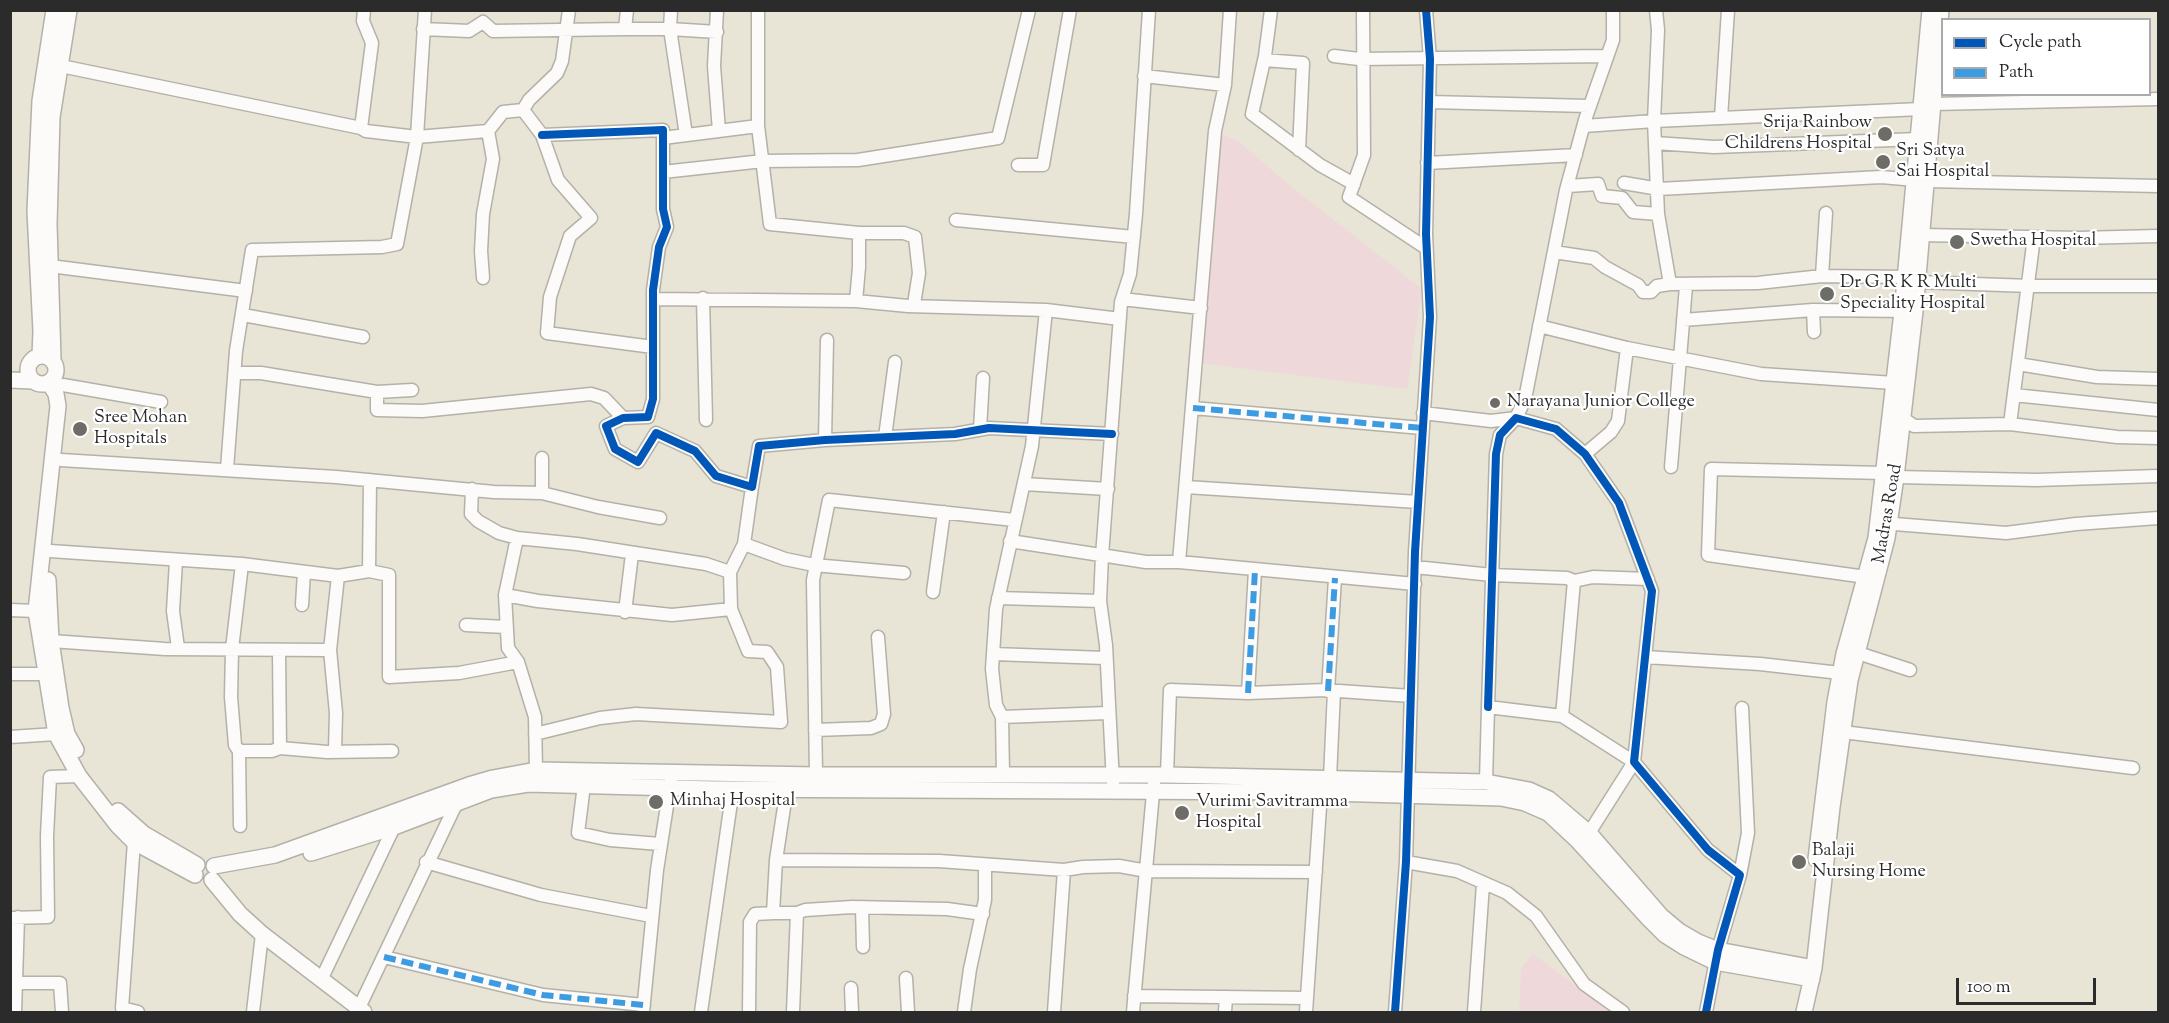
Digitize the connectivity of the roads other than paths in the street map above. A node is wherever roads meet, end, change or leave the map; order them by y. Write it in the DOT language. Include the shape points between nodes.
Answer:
graph roads {
  1 [pos="54,10"];
  2 [pos="69,10"];
  3 [pos="364,10"];
  4 [pos="424,10"];
  5 [pos="569,10"];
  6 [pos="627,10"];
  7 [pos="671,10"];
  8 [pos="717,10"];
  9 [pos="758,10"];
  10 [pos="1029,10"];
  11 [pos="1070,10"];
  12 [pos="1149,10"];
  13 [pos="1230,10"];
  14 [pos="1270,10"];
  15 [pos="1363,10"];
  16 [pos="1426,10"];
  17 [pos="1613,10"];
  18 [pos="1656,10"];
  19 [pos="1728,10"];
  20 [pos="1930,10"];
  21 [pos="1941,10"];
  22 [pos="483,16"];
  23 [pos="423,29"];
  24 [pos="625,29"];
  25 [pos="670,29"];
  26 [pos="566,31"];
  27 [pos="717,32"];
  28 [pos="1334,56"];
  29 [pos="1607,56"];
  30 [pos="1364,58"];
  31 [pos="1430,58"];
  32 [pos="1264,60"];
  33 [pos="61,66"];
  34 [pos="1144,76"];
  35 [pos="1225,85"];
  36 [pos="2158,99"];
  37 [pos="1430,102"];
  38 [pos="1589,106"];
  39 [pos="1927,107"];
  40 [pos="523,110"];
  41 [pos="1720,118"];
  42 [pos="1654,121"];
  43 [pos="758,126"];
  44 [pos="1584,126"];
  45 [pos="361,128"];
  46 [pos="488,131"];
  47 [pos="719,131"];
  48 [pos="542,135"];
  49 [pos="686,135"];
  50 [pos="417,137"];
  51 [pos="663,138"];
  52 [pos="1918,139"];
  53 [pos="1655,143"];
  54 [pos="1299,150"];
  55 [pos="1576,155"];
  56 [pos="763,161"];
  57 [pos="1427,163"];
  58 [pos="1018,165"];
  59 [pos="663,172"];
  60 [pos="1921,180"];
  61 [pos="1624,183"];
  62 [pos="1354,184"];
  63 [pos="1568,186"];
  64 [pos="2158,186"];
  65 [pos="1659,189"];
  66 [pos="1826,213"];
  67 [pos="1658,214"];
  68 [pos="956,220"];
  69 [pos="859,232"];
  70 [pos="1922,235"];
  71 [pos="2158,236"];
  72 [pos="1134,237"];
  73 [pos="2034,237"];
  74 [pos="1426,248"];
  75 [pos="1554,252"];
  76 [pos="50,266"];
  77 [pos="1822,276"];
  78 [pos="483,278"];
  79 [pos="1911,280"];
  80 [pos="1670,284"];
  81 [pos="1686,286"];
  82 [pos="2028,286"];
  83 [pos="2158,286"];
  84 [pos="246,291"];
  85 [pos="653,298"];
  86 [pos="703,298"];
  87 [pos="1122,299"];
  88 [pos="856,301"];
  89 [pos="914,304"];
  90 [pos="1201,308"];
  91 [pos="1046,310"];
  92 [pos="1813,310"];
  93 [pos="1908,312"];
  94 [pos="243,315"];
  95 [pos="1120,319"];
  96 [pos="1683,320"];
  97 [pos="1539,326"];
  98 [pos="1814,332"];
  99 [pos="363,337"];
  100 [pos="827,340"];
  101 [pos="652,347"];
  102 [pos="1627,348"];
  103 [pos="46,358"];
  104 [pos="1680,358"];
  105 [pos="895,362"];
  106 [pos="2018,364"];
  107 [pos="10,370"];
  108 [pos="235,373"];
  109 [pos="31,377"];
  110 [pos="983,378"];
  111 [pos="2158,379"];
  112 [pos="10,380"];
  113 [pos="56,382"];
  114 [pos="1894,382"];
  115 [pos="412,390"];
  116 [pos="377,392"];
  117 [pos="2014,395"];
  118 [pos="161,402"];
  119 [pos="1193,408"];
  120 [pos="2158,411"];
  121 [pos="1423,413"];
  122 [pos="624,418"];
  123 [pos="1516,418"];
  124 [pos="1904,418"];
  125 [pos="706,420"];
  126 [pos="2010,424"];
  127 [pos="1422,428"];
  128 [pos="980,429"];
  129 [pos="1034,429"];
  130 [pos="1112,434"];
  131 [pos="885,437"];
  132 [pos="2158,438"];
  133 [pos="825,440"];
  134 [pos="1585,454"];
  135 [pos="542,458"];
  136 [pos="61,460"];
  137 [pos="1671,467"];
  138 [pos="227,470"];
  139 [pos="1890,475"];
  140 [pos="2158,476"];
  141 [pos="370,480"];
  142 [pos="1024,484"];
  143 [pos="752,487"];
  144 [pos="1186,487"];
  145 [pos="472,489"];
  146 [pos="1108,489"];
  147 [pos="542,493"];
  148 [pos="1418,502"];
  149 [pos="944,512"];
  150 [pos="660,518"];
  151 [pos="2158,518"];
  152 [pos="1014,520"];
  153 [pos="1884,523"];
  154 [pos="517,538"];
  155 [pos="1010,541"];
  156 [pos="744,544"];
  157 [pos="50,551"];
  158 [pos="632,554"];
  159 [pos="1102,556"];
  160 [pos="176,561"];
  161 [pos="1179,562"];
  162 [pos="242,564"];
  163 [pos="814,565"];
  164 [pos="1415,567"];
  165 [pos="1255,570"];
  166 [pos="369,571"];
  167 [pos="304,572"];
  168 [pos="730,572"];
  169 [pos="904,573"];
  170 [pos="1492,575"];
  171 [pos="338,576"];
  172 [pos="1866,577"];
  173 [pos="1335,578"];
  174 [pos="1648,579"];
  175 [pos="1574,581"];
  176 [pos="1415,584"];
  177 [pos="933,592"];
  178 [pos="505,595"];
  179 [pos="998,598"];
  180 [pos="1100,601"];
  181 [pos="302,605"];
  182 [pos="731,609"];
  183 [pos="10,610"];
  184 [pos="36,612"];
  185 [pos="625,612"];
  186 [pos="466,625"];
  187 [pos="506,627"];
  188 [pos="878,637"];
  189 [pos="51,641"];
  190 [pos="178,648"];
  191 [pos="232,649"];
  192 [pos="330,650"];
  193 [pos="279,651"];
  194 [pos="1858,653"];
  195 [pos="993,654"];
  196 [pos="1645,657"];
  197 [pos="1106,658"];
  198 [pos="518,662"];
  199 [pos="1910,670"];
  200 [pos="1840,673"];
  201 [pos="10,674"];
  202 [pos="45,674"];
  203 [pos="1331,691"];
  204 [pos="1248,693"];
  205 [pos="1411,696"];
  206 [pos="1488,707"];
  207 [pos="1742,708"];
  208 [pos="1107,713"];
  209 [pos="1562,716"];
  210 [pos="1002,717"];
  211 [pos="815,730"];
  212 [pos="1843,732"];
  213 [pos="56,734"];
  214 [pos="535,734"];
  215 [pos="10,737"];
  216 [pos="280,748"];
  217 [pos="335,750"];
  218 [pos="239,751"];
  219 [pos="392,752"];
  220 [pos="1634,762"];
  221 [pos="2133,768"];
  222 [pos="536,770"];
  223 [pos="672,773"];
  224 [pos="1113,774"];
  225 [pos="816,775"];
  226 [pos="1003,775"];
  227 [pos="1161,775"];
  228 [pos="79,776"];
  229 [pos="1330,778"];
  230 [pos="514,780"];
  231 [pos="788,781"];
  232 [pos="1486,782"];
  233 [pos="584,785"];
  234 [pos="1410,787"];
  235 [pos="733,788"];
  236 [pos="670,789"];
  237 [pos="1112,792"];
  238 [pos="1321,792"];
  239 [pos="1154,793"];
  240 [pos="458,796"];
  241 [pos="240,826"];
  242 [pos="394,827"];
  243 [pos="1589,833"];
  244 [pos="134,842"];
  245 [pos="660,844"];
  246 [pos="290,855"];
  247 [pos="776,860"];
  248 [pos="426,862"];
  249 [pos="1406,862"];
  250 [pos="985,865"];
  251 [pos="196,870"];
  252 [pos="1064,870"];
  253 [pos="1147,871"];
  254 [pos="1315,872"];
  255 [pos="214,874"];
  256 [pos="1740,875"];
  257 [pos="1483,884"];
  258 [pos="862,907"];
  259 [pos="773,913"];
  260 [pos="797,914"];
  261 [pos="983,915"];
  262 [pos="651,916"];
  263 [pos="14,917"];
  264 [pos="262,934"];
  265 [pos="863,947"];
  266 [pos="1716,956"];
  267 [pos="384,957"];
  268 [pos="1808,972"];
  269 [pos="906,978"];
  270 [pos="321,980"];
  271 [pos="13,983"];
  272 [pos="851,988"];
  273 [pos="1134,996"];
  274 [pos="1226,997"];
  275 [pos="1307,998"];
  276 [pos="643,1009"];
  277 [pos="360,1011"];
  278 [pos="15,1012"];
  279 [pos="62,1012"];
  280 [pos="138,1012"];
  281 [pos="253,1012"];
  282 [pos="701,1012"];
  283 [pos="749,1012"];
  284 [pos="794,1012"];
  285 [pos="852,1012"];
  286 [pos="908,1012"];
  287 [pos="964,1012"];
  288 [pos="1054,1012"];
  289 [pos="1133,1012"];
  290 [pos="1225,1012"];
  291 [pos="1306,1012"];
  292 [pos="1395,1012"];
  293 [pos="1474,1012"];
  294 [pos="1623,1012"];
  295 [pos="1706,1012"];
  296 [pos="1795,1012"];
  297 [pos="1804,1012"];
  1 -- 103 [label="main road" via="40,102 35,196"];
  2 -- 33 [label="main road"];
  3 -- 45 [label="street" via="363,21 372,43"];
  4 -- 23 [label="street"];
  5 -- 26 [label="street"];
  6 -- 24 [label="street"];
  7 -- 25 [label="street"];
  8 -- 27 [label="street"];
  9 -- 43 [label="street"];
  10 -- 56 [label="street" via="998,138 858,160"];
  11 -- 58 [label="street" via="1043,165"];
  12 -- 34 [label="street"];
  13 -- 35 [label="street"];
  14 -- 32 [label="street"];
  15 -- 30 [label="street"];
  16 -- 31 [label="street"];
  17 -- 29 [label="street" via="1613,40"];
  18 -- 42 [label="street"];
  19 -- 41 [label="street"];
  20 -- 39 [label="main road"];
  21 -- 39 [label="main road"];
  22 -- 23 [label="street" via="469,31"];
  22 -- 26 [label="street" via="493,31"];
  23 -- 50 [label="street"];
  24 -- 25 [label="street"];
  24 -- 26 [label="street"];
  25 -- 27 [label="street"];
  25 -- 49 [label="street"];
  26 -- 40 [label="street" via="557,73"];
  27 -- 47 [label="street" via="714,66"];
  28 -- 30 [label="street"];
  29 -- 31 [label="street"];
  29 -- 38 [label="street"];
  30 -- 31 [label="street"];
  30 -- 62 [label="street" via="1364,155"];
  31 -- 37 [label="street"];
  32 -- 54 [label="street" via="1252,114"];
  32 -- 54 [label="street" via="1303,63"];
  33 -- 45 [label="street"];
  33 -- 76 [label="main road" via="52,117"];
  34 -- 35 [label="street"];
  34 -- 72 [label="street"];
  35 -- 90 [label="street" via="1215,130"];
  36 -- 39 [label="street"];
  37 -- 38 [label="street"];
  37 -- 57 [label="street"];
  38 -- 44 [label="street"];
  39 -- 41 [label="street"];
  39 -- 52 [label="main road"];
  39 -- 60 [label="main road"];
  40 -- 46 [label="street" via="503,112"];
  40 -- 48 [label="street"];
  41 -- 42 [label="street"];
  42 -- 44 [label="street"];
  42 -- 53 [label="street"];
  43 -- 47 [label="street"];
  43 -- 56 [label="street"];
  44 -- 55 [label="street"];
  45 -- 50 [label="street"];
  46 -- 50 [label="street"];
  46 -- 78 [label="street" via="493,159 483,214"];
  47 -- 49 [label="street"];
  48 -- 51 [label="street" via="663,130"];
  48 -- 101 [label="street" via="558,180 591,218 570,236 550,297 547,333"];
  49 -- 51 [label="street"];
  50 -- 84 [label="street" via="397,244 252,250"];
  51 -- 59 [label="street"];
  52 -- 53 [label="street" via="1714,147"];
  52 -- 60 [label="main road"];
  53 -- 65 [label="street"];
  54 -- 62 [label="street"];
  55 -- 57 [label="street"];
  55 -- 63 [label="street"];
  56 -- 59 [label="street"];
  56 -- 69 [label="street" via="770,224"];
  57 -- 74 [label="street"];
  59 -- 85 [label="street" via="667,227 659,247"];
  60 -- 64 [label="street"];
  60 -- 65 [label="street" via="1881,177"];
  60 -- 70 [label="main road"];
  60 -- 79 [label="main road"];
  61 -- 65 [label="street"];
  62 -- 74 [label="street" via="1349,197"];
  63 -- 67 [label="street" via="1598,184 1602,196 1622,198 1633,212"];
  63 -- 75 [label="street"];
  65 -- 67 [label="street"];
  66 -- 77 [label="street"];
  67 -- 80 [label="street"];
  68 -- 72 [label="street"];
  69 -- 88 [label="street"];
  69 -- 89 [label="street" via="904,233 915,237 919,273"];
  70 -- 73 [label="street"];
  70 -- 79 [label="main road"];
  71 -- 73 [label="street"];
  72 -- 87 [label="street" via="1130,274"];
  73 -- 82 [label="street"];
  74 -- 121 [label="street" via="1430,317"];
  75 -- 80 [label="street" via="1594,258 1643,292"];
  75 -- 97 [label="street"];
  76 -- 84 [label="street"];
  76 -- 103 [label="main road"];
  77 -- 79 [label="street"];
  77 -- 81 [label="street"];
  79 -- 82 [label="street"];
  79 -- 93 [label="main road"];
  80 -- 81 [label="street"];
  81 -- 96 [label="street"];
  82 -- 83 [label="street"];
  82 -- 106 [label="street"];
  84 -- 94 [label="street"];
  85 -- 86 [label="street"];
  85 -- 101 [label="street"];
  86 -- 88 [label="street"];
  86 -- 125 [label="street"];
  87 -- 90 [label="street"];
  87 -- 95 [label="street"];
  88 -- 89 [label="street"];
  89 -- 91 [label="street"];
  90 -- 119 [label="street"];
  91 -- 95 [label="street"];
  91 -- 129 [label="street"];
  92 -- 93 [label="street"];
  92 -- 96 [label="street"];
  92 -- 98 [label="street"];
  93 -- 114 [label="main road"];
  93 -- 124 [label="main road, Madras Road"];
  94 -- 99 [label="street"];
  94 -- 108 [label="street"];
  95 -- 130 [label="street"];
  96 -- 104 [label="street"];
  97 -- 102 [label="street"];
  97 -- 123 [label="street" via="1525,399"];
  100 -- 133 [label="street"];
  101 -- 122 [label="street" via="653,399 648,417"];
  102 -- 104 [label="street"];
  102 -- 134 [label="street" via="1618,421"];
  103 -- 109 [label="main road" via="32,360"];
  103 -- 113 [label="main road" via="57,369"];
  104 -- 114 [label="street" via="1761,374"];
  104 -- 137 [label="street"];
  105 -- 131 [label="street"];
  106 -- 111 [label="street" via="2097,377"];
  106 -- 117 [label="street"];
  107 -- 109 [label="main road"];
  108 -- 116 [label="street"];
  108 -- 138 [label="street"];
  109 -- 112 [label="main road"];
  109 -- 113 [label="main road" via="42,385"];
  110 -- 128 [label="street"];
  113 -- 118 [label="street"];
  113 -- 136 [label="main road" via="67,404"];
  113 -- 184 [label="main road" via="58,406"];
  114 -- 139 [label="main road"];
  115 -- 116 [label="street"];
  116 -- 122 [label="street" via="377,410 422,411 591,394 604,398"];
  117 -- 120 [label="street"];
  117 -- 126 [label="street"];
  119 -- 127 [label="street"];
  119 -- 144 [label="street"];
  121 -- 123 [label="street" via="1491,421"];
  121 -- 127 [label="street"];
  122 -- 143 [label="street" via="606,426 615,448 638,462 656,433 695,451 717,476"];
  123 -- 134 [label="street" via="1556,429"];
  123 -- 170 [label="street" via="1500,435 1496,454"];
  124 -- 126 [label="street" via="1914,426"];
  124 -- 139 [label="main road, Madras Road"];
  126 -- 132 [label="street"];
  127 -- 148 [label="street"];
  128 -- 129 [label="street"];
  128 -- 131 [label="street"];
  129 -- 130 [label="street"];
  129 -- 142 [label="street"];
  130 -- 146 [label="street"];
  131 -- 133 [label="street"];
  133 -- 143 [label="street" via="759,446"];
  134 -- 174 [label="street" via="1619,503"];
  135 -- 147 [label="street"];
  136 -- 138 [label="street"];
  136 -- 157 [label="main road"];
  138 -- 141 [label="street"];
  139 -- 140 [label="street" via="2036,480"];
  139 -- 153 [label="main road"];
  139 -- 172 [label="street" via="1711,469 1707,555"];
  141 -- 145 [label="street"];
  141 -- 166 [label="street"];
  142 -- 146 [label="street"];
  142 -- 152 [label="street"];
  143 -- 156 [label="street"];
  144 -- 148 [label="street"];
  144 -- 161 [label="street"];
  145 -- 147 [label="street"];
  145 -- 154 [label="street" via="471,514 499,533"];
  146 -- 159 [label="street"];
  147 -- 150 [label="street"];
  148 -- 164 [label="street"];
  149 -- 152 [label="street"];
  149 -- 163 [label="street" via="829,500"];
  149 -- 177 [label="street"];
  151 -- 153 [label="street" via="2006,533"];
  152 -- 155 [label="street"];
  153 -- 172 [label="main road"];
  153 -- 194 [label="main road, Madras Road"];
  154 -- 158 [label="street"];
  154 -- 178 [label="street"];
  155 -- 159 [label="street"];
  155 -- 179 [label="street"];
  156 -- 163 [label="street"];
  156 -- 168 [label="street"];
  157 -- 160 [label="street"];
  157 -- 189 [label="main road"];
  158 -- 168 [label="street" via="706,564"];
  158 -- 185 [label="street"];
  159 -- 161 [label="street"];
  159 -- 180 [label="street"];
  160 -- 162 [label="street"];
  160 -- 190 [label="street" via="173,611"];
  161 -- 165 [label="street"];
  162 -- 167 [label="street"];
  162 -- 191 [label="street"];
  163 -- 169 [label="street"];
  163 -- 211 [label="street"];
  164 -- 170 [label="street"];
  164 -- 176 [label="street"];
  165 -- 173 [label="street"];
  165 -- 204 [label="street"];
  166 -- 171 [label="street"];
  166 -- 198 [label="street" via="389,575 389,677 459,673"];
  167 -- 171 [label="street"];
  167 -- 181 [label="street"];
  168 -- 182 [label="street"];
  170 -- 175 [label="street"];
  170 -- 206 [label="street"];
  171 -- 192 [label="street"];
  172 -- 200 [label="main road"];
  173 -- 176 [label="street"];
  173 -- 203 [label="street"];
  174 -- 175 [label="street" via="1593,577"];
  174 -- 196 [label="street" via="1652,591"];
  175 -- 209 [label="street"];
  176 -- 205 [label="street"];
  178 -- 185 [label="street"];
  178 -- 187 [label="street"];
  179 -- 180 [label="street"];
  179 -- 195 [label="street"];
  180 -- 197 [label="street"];
  182 -- 185 [label="street" via="672,615"];
  182 -- 214 [label="street" via="748,651 767,652 777,667 781,722 636,714"];
  183 -- 184 [label="street"];
  184 -- 202 [label="main road"];
  186 -- 187 [label="street"];
  187 -- 198 [label="street" via="508,648"];
  188 -- 211 [label="street" via="882,724 871,728"];
  189 -- 190 [label="street"];
  189 -- 251 [label="main road" via="67,734 92,780 131,825"];
  190 -- 191 [label="street"];
  191 -- 193 [label="street"];
  191 -- 218 [label="street" via="231,697"];
  192 -- 193 [label="street"];
  192 -- 217 [label="street"];
  193 -- 216 [label="street"];
  194 -- 199 [label="street"];
  194 -- 212 [label="main road, Madras Road"];
  195 -- 197 [label="street"];
  195 -- 210 [label="street" via="996,705"];
  196 -- 200 [label="street"];
  196 -- 220 [label="street"];
  197 -- 208 [label="street"];
  198 -- 214 [label="street" via="535,717"];
  200 -- 268 [label="main road" via="1826,761"];
  201 -- 202 [label="street"];
  202 -- 213 [label="main road"];
  203 -- 204 [label="street"];
  203 -- 205 [label="street"];
  203 -- 229 [label="street"];
  204 -- 227 [label="street" via="1170,690"];
  205 -- 234 [label="street"];
  206 -- 209 [label="street"];
  206 -- 232 [label="street"];
  207 -- 256 [label="street" via="1748,833"];
  208 -- 210 [label="street"];
  208 -- 224 [label="street"];
  209 -- 220 [label="street"];
  210 -- 226 [label="street"];
  211 -- 225 [label="street"];
  212 -- 221 [label="street"];
  212 -- 268 [label="main road, Madras Road"];
  213 -- 215 [label="street"];
  213 -- 228 [label="main road"];
  214 -- 222 [label="street"];
  216 -- 217 [label="street"];
  216 -- 218 [label="street"];
  217 -- 219 [label="street"];
  218 -- 241 [label="street"];
  220 -- 243 [label="street"];
  220 -- 256 [label="street" via="1708,850"];
  222 -- 223 [label="main road"];
  222 -- 230 [label="main road"];
  223 -- 231 [label="main road"];
  223 -- 236 [label="street"];
  224 -- 226 [label="main road"];
  224 -- 227 [label="main road"];
  224 -- 237 [label="street"];
  225 -- 226 [label="main road"];
  225 -- 231 [label="main road"];
  227 -- 229 [label="main road"];
  227 -- 239 [label="street"];
  228 -- 244 [label="main road"];
  228 -- 263 [label="street" via="50,777 48,917"];
  229 -- 234 [label="main road"];
  230 -- 233 [label="main road"];
  230 -- 240 [label="main road"];
  231 -- 235 [label="main road"];
  231 -- 237 [label="main road"];
  231 -- 247 [label="street"];
  232 -- 234 [label="main road"];
  232 -- 243 [label="main road" via="1540,794"];
  233 -- 236 [label="main road"];
  233 -- 245 [label="street" via="578,833"];
  234 -- 238 [label="main road"];
  234 -- 249 [label="street"];
  234 -- 266 [label="main road" via="1501,798 1548,813 1665,935"];
  235 -- 236 [label="main road"];
  235 -- 282 [label="street"];
  236 -- 245 [label="street"];
  237 -- 239 [label="main road"];
  238 -- 239 [label="main road"];
  238 -- 254 [label="street"];
  239 -- 253 [label="street"];
  240 -- 242 [label="main road"];
  240 -- 246 [label="main road"];
  240 -- 248 [label="street"];
  242 -- 246 [label="main road"];
  242 -- 270 [label="street"];
  243 -- 266 [label="main road" via="1661,916"];
  244 -- 251 [label="main road"];
  244 -- 280 [label="street" via="122,1008"];
  245 -- 262 [label="street"];
  246 -- 255 [label="main road"];
  247 -- 250 [label="street"];
  247 -- 259 [label="street"];
  248 -- 262 [label="street" via="541,895"];
  248 -- 267 [label="street"];
  249 -- 257 [label="street" via="1457,872"];
  249 -- 292 [label="street"];
  250 -- 252 [label="street"];
  250 -- 261 [label="street"];
  251 -- 255 [label="main road" via="207,862"];
  252 -- 253 [label="street" via="1119,866"];
  252 -- 288 [label="street"];
  253 -- 254 [label="street"];
  253 -- 273 [label="street"];
  254 -- 275 [label="street"];
  255 -- 264 [label="main road" via="240,914"];
  256 -- 266 [label="street"];
  257 -- 293 [label="street"];
  257 -- 294 [label="street" via="1507,893 1536,916 1584,984"];
  258 -- 260 [label="street" via="830,907"];
  258 -- 261 [label="street" via="947,909"];
  258 -- 265 [label="street"];
  259 -- 260 [label="street"];
  259 -- 283 [label="street" via="755,915 750,922"];
  260 -- 284 [label="street"];
  261 -- 287 [label="street"];
  262 -- 276 [label="street"];
  263 -- 271 [label="street"];
  264 -- 270 [label="main road"];
  264 -- 281 [label="street"];
  266 -- 268 [label="main road"];
  266 -- 295 [label="street"];
  267 -- 276 [label="street" via="543,995"];
  267 -- 277 [label="street"];
  268 -- 296 [label="main road"];
  268 -- 297 [label="main road, Madras Road"];
  269 -- 286 [label="street"];
  270 -- 277 [label="main road"];
  271 -- 278 [label="street"];
  271 -- 279 [label="street" via="60,983"];
  272 -- 285 [label="street"];
  273 -- 274 [label="street"];
  273 -- 289 [label="street"];
  274 -- 275 [label="street"];
  274 -- 290 [label="street"];
  275 -- 291 [label="street"];
}
